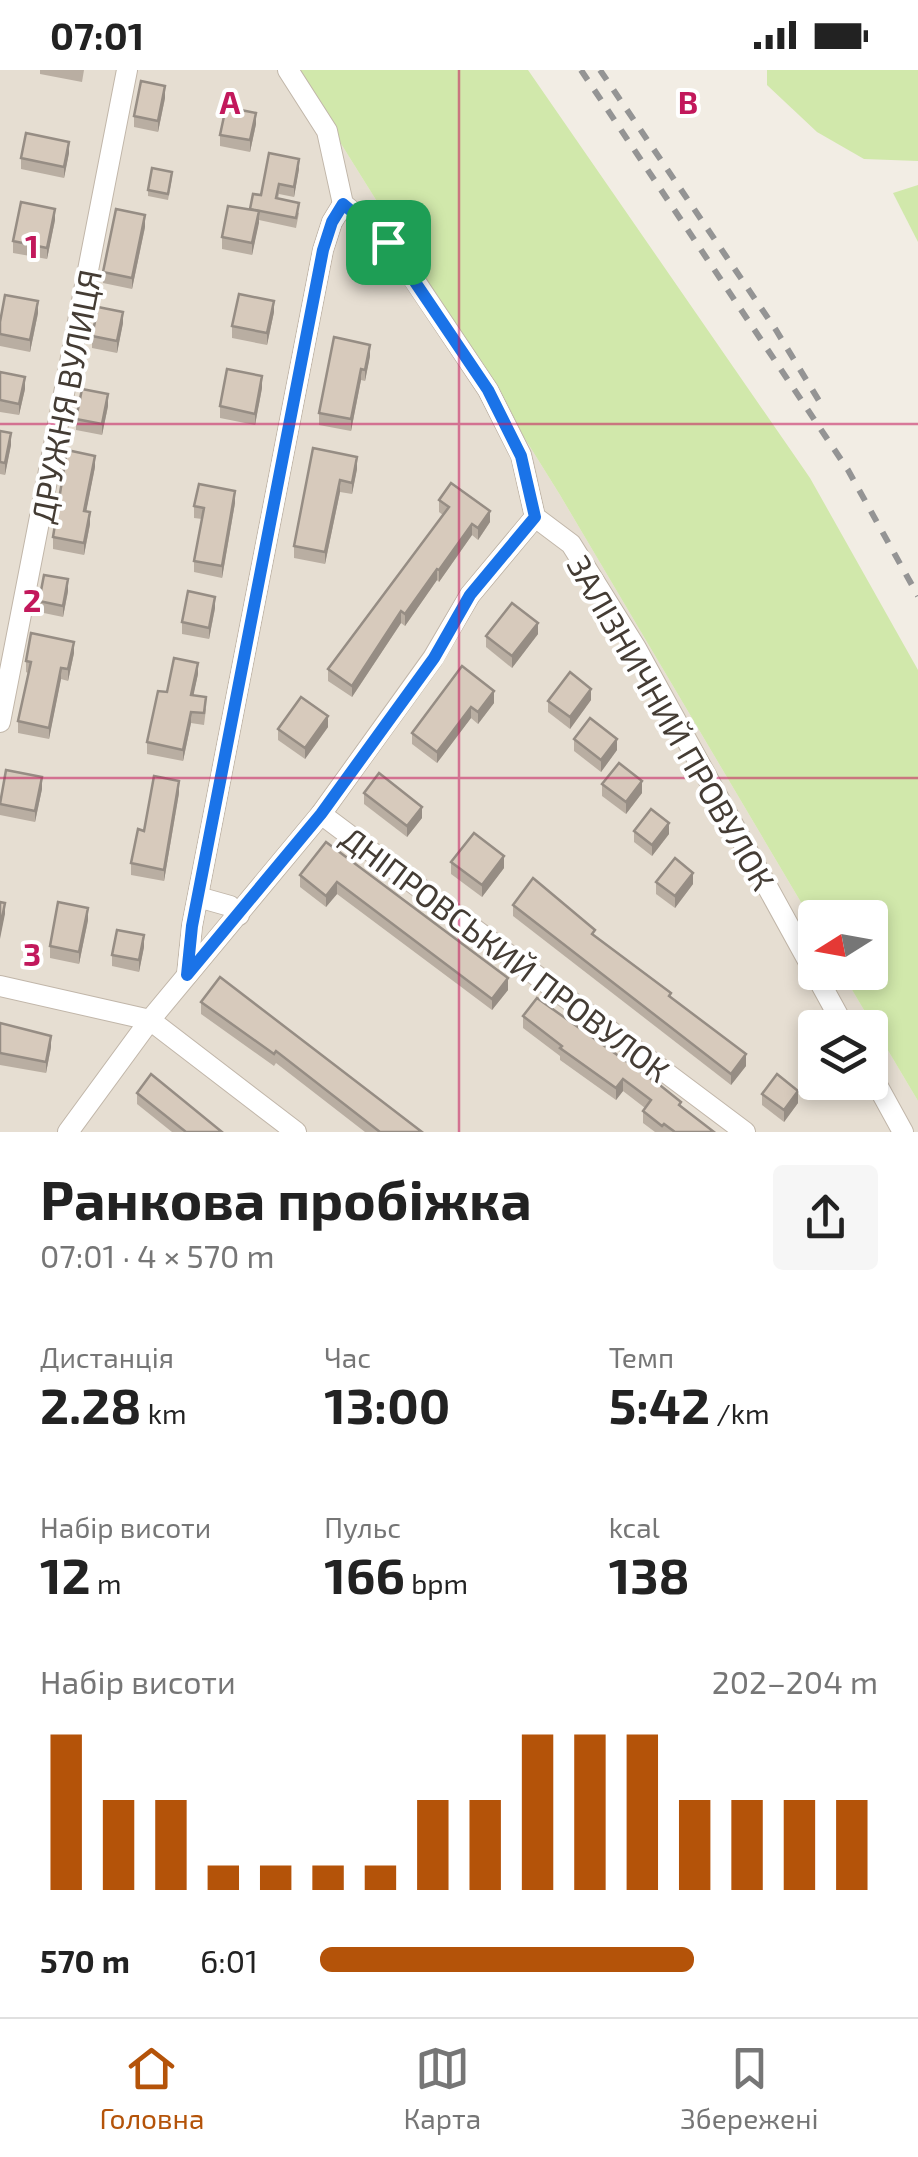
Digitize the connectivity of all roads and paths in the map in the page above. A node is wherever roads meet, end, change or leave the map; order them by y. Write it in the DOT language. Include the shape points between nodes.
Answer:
graph roads {
  1 [pos="127,70"];
  2 [pos="288,70"];
  3 [pos="343,204"];
  4 [pos="535,517"];
  5 [pos="0,722"];
  6 [pos="321,814"];
  7 [pos="198,897"];
  8 [pos="238,915"];
  9 [pos="187,975"];
  10 [pos="0,986"];
  11 [pos="835,1010"];
  12 [pos="150,1020"];
  13 [pos="885,1100"];
  14 [pos="68,1132"];
  15 [pos="296,1132"];
  16 [pos="745,1132"];
  17 [pos="903,1132"];
  1 -- 5 [label="street, ДРУЖНЯ ВУЛИЦЯ"];
  2 -- 3 [label="street" via="327,131"];
  3 -- 4 [label="street" via="388,242 488,390 521,456"];
  3 -- 7 [label="street" via="323,250"];
  4 -- 6 [label="street, ДНІПРОВСЬКИЙ ПРОВУЛОК" via="470,595 434,658"];
  4 -- 11 [label="street, ЗАЛІЗНИЧНИЙ ПРОВУЛОК" via="571,544 636,648"];
  6 -- 8 [label="street"];
  6 -- 16 [label="street, ДНІПРОВСЬКИЙ ПРОВУЛОК"];
  7 -- 8 [label="street"];
  7 -- 9 [label="street"];
  8 -- 9 [label="street"];
  9 -- 12 [label="street"];
  10 -- 12 [label="street"];
  12 -- 14 [label="street"];
  12 -- 15 [label="street"];
  13 -- 17 [label="street"];
}
